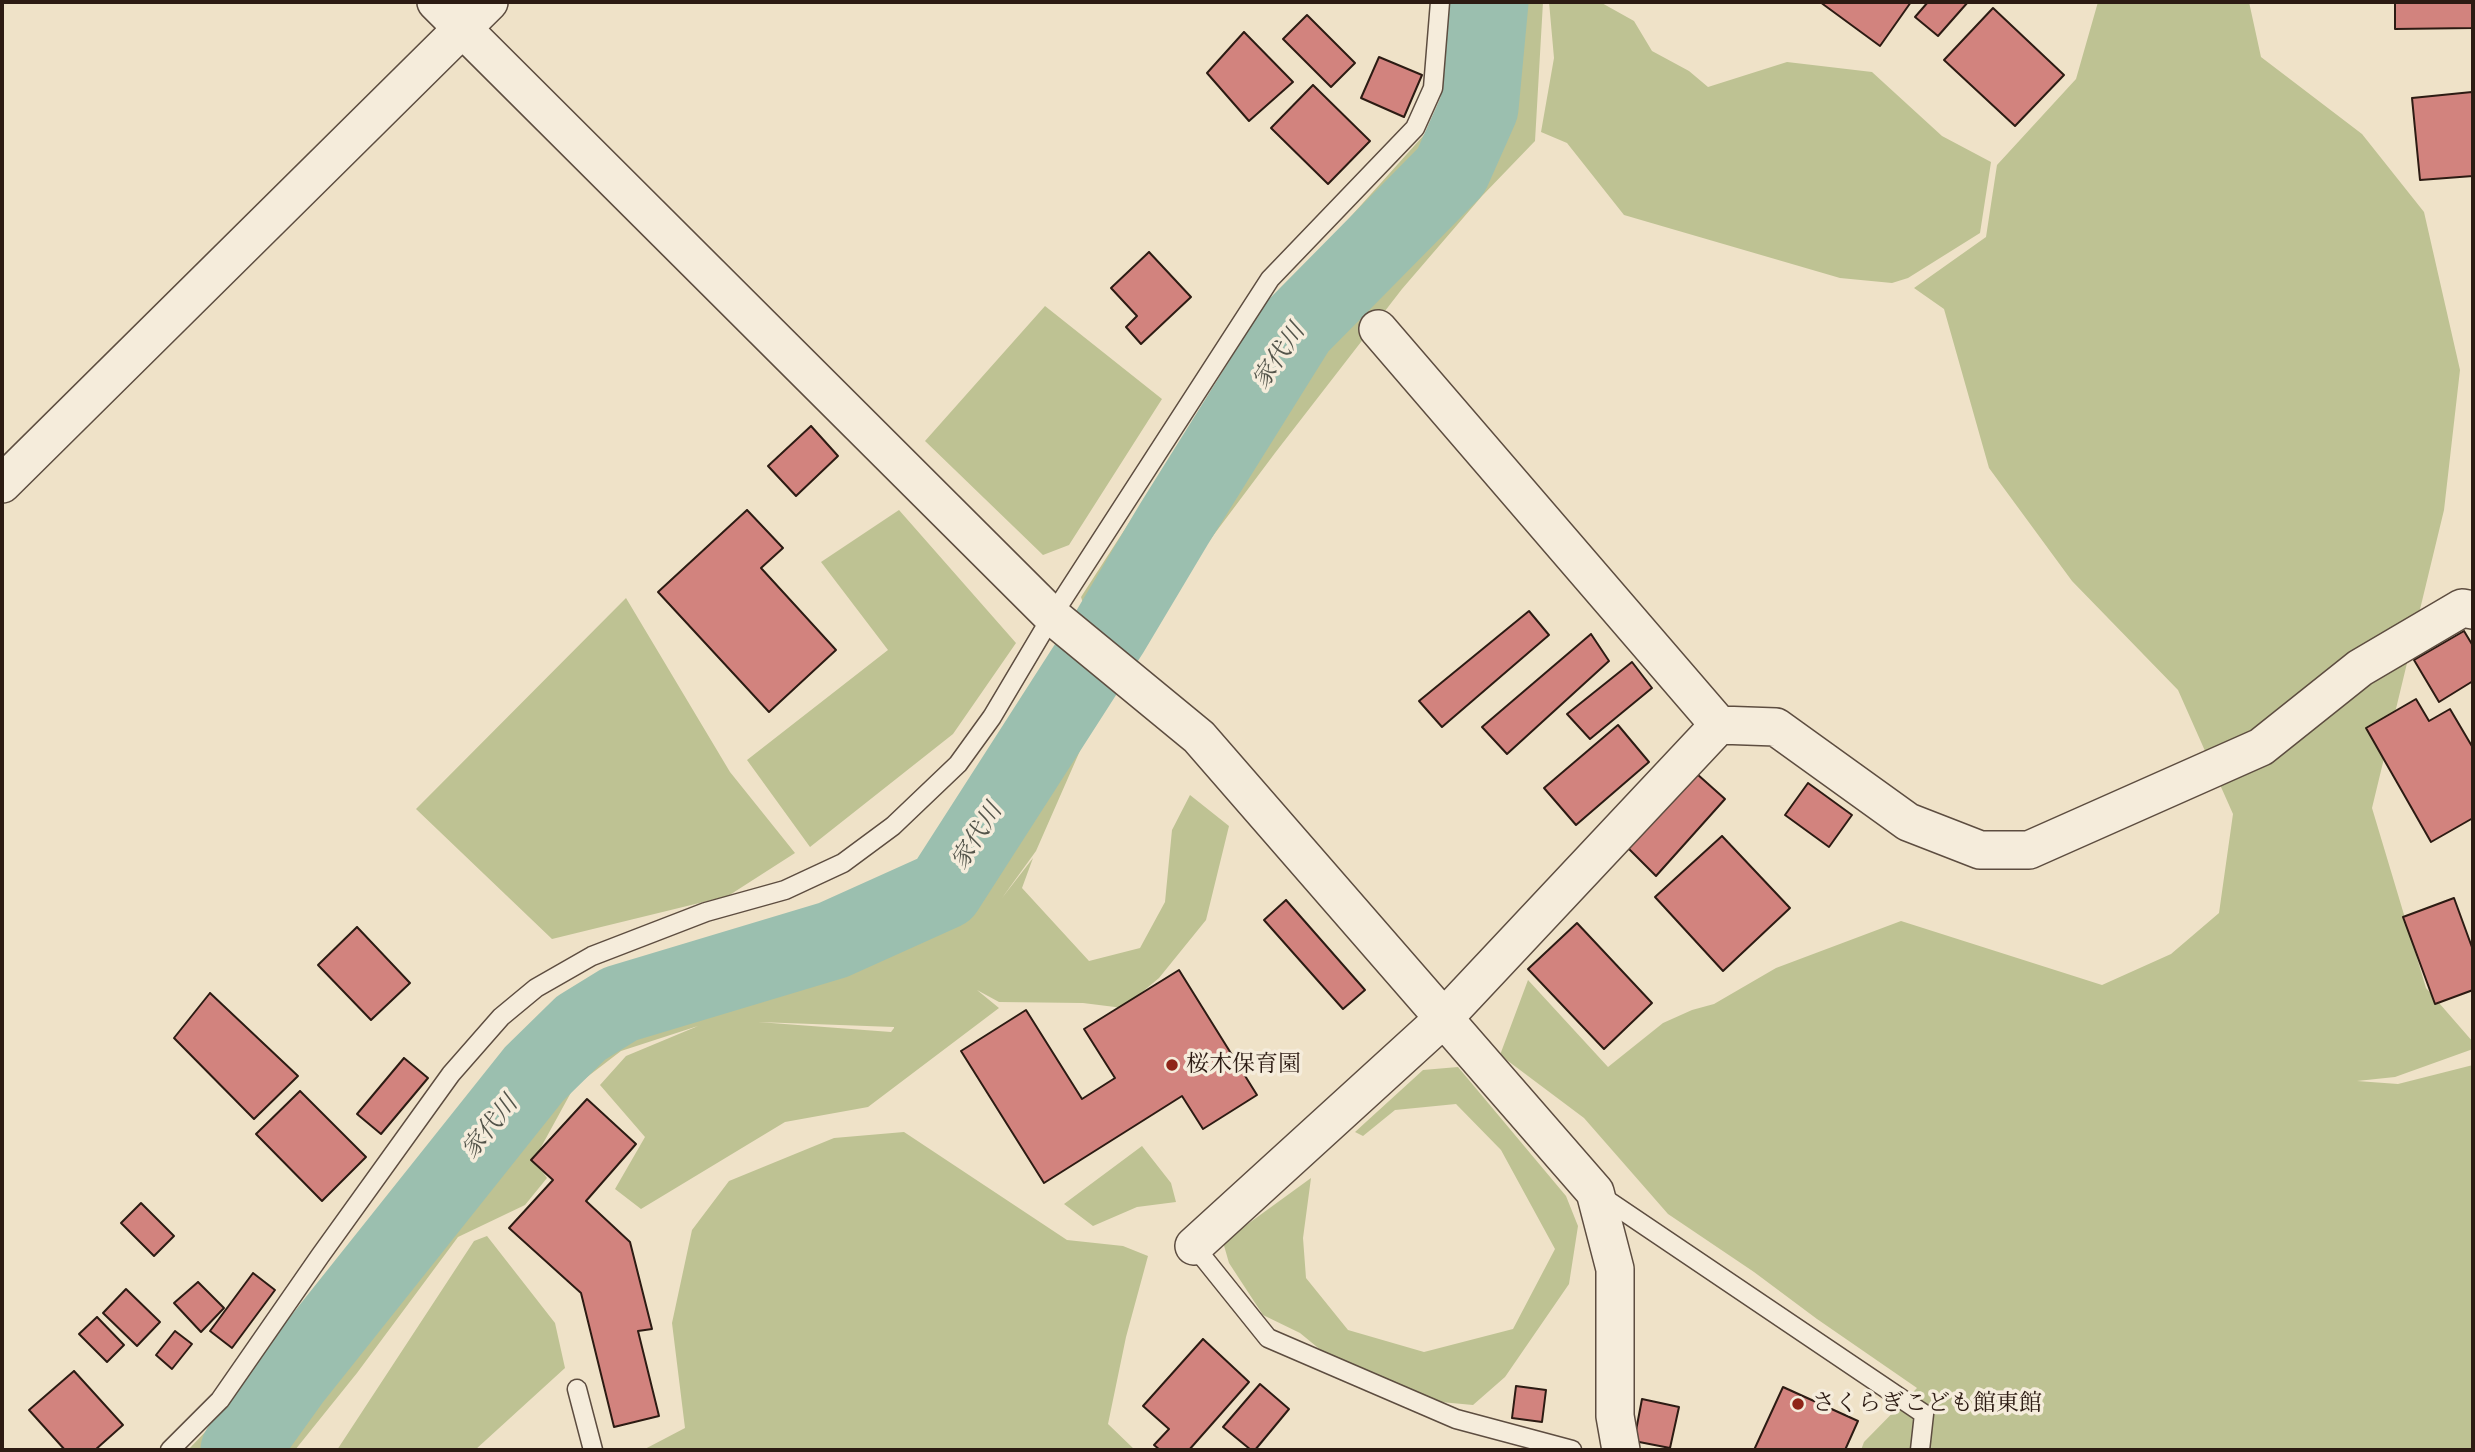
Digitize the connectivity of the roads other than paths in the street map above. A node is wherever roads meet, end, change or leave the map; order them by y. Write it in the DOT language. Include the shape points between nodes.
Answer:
graph roads {
  1 [pos="436,2"];
  2 [pos="488,2"];
  3 [pos="1440,2"];
  4 [pos="462,28"];
  5 [pos="1378,329"];
  6 [pos="2,484"];
  7 [pos="2473,610"];
  8 [pos="1062,624"];
  9 [pos="1719,725"];
  10 [pos="1443,1019"];
  11 [pos="1595,1192"];
  12 [pos="1194,1246"];
  13 [pos="577,1389"];
  14 [pos="170,1450"];
  15 [pos="593,1450"];
  16 [pos="1572,1450"];
  17 [pos="1620,1450"];
  18 [pos="1920,1450"];
  1 -- 4 [label="street"];
  2 -- 4 [label="street"];
  3 -- 8 [label="lane" via="1433,88 1415,128 1270,279"];
  4 -- 6 [label="street"];
  4 -- 8 [label="street"];
  5 -- 9 [label="street"];
  7 -- 9 [label="street" via="2462,608 2360,668 2261,747 2029,850 1980,850 1909,822 1776,727"];
  8 -- 10 [label="street" via="1199,737"];
  8 -- 14 [label="lane" via="958,764 883,834 843,863 785,890 706,912 592,956 536,988 501,1017 451,1074 220,1400"];
  9 -- 10 [label="street"];
  10 -- 11 [label="street"];
  10 -- 12 [label="street"];
  11 -- 17 [label="street" via="1615,1269 1615,1416"];
  11 -- 18 [label="lane" via="1924,1415"];
  12 -- 16 [label="lane" via="1268,1338 1457,1419"];
  13 -- 15 [label="lane"];
}
